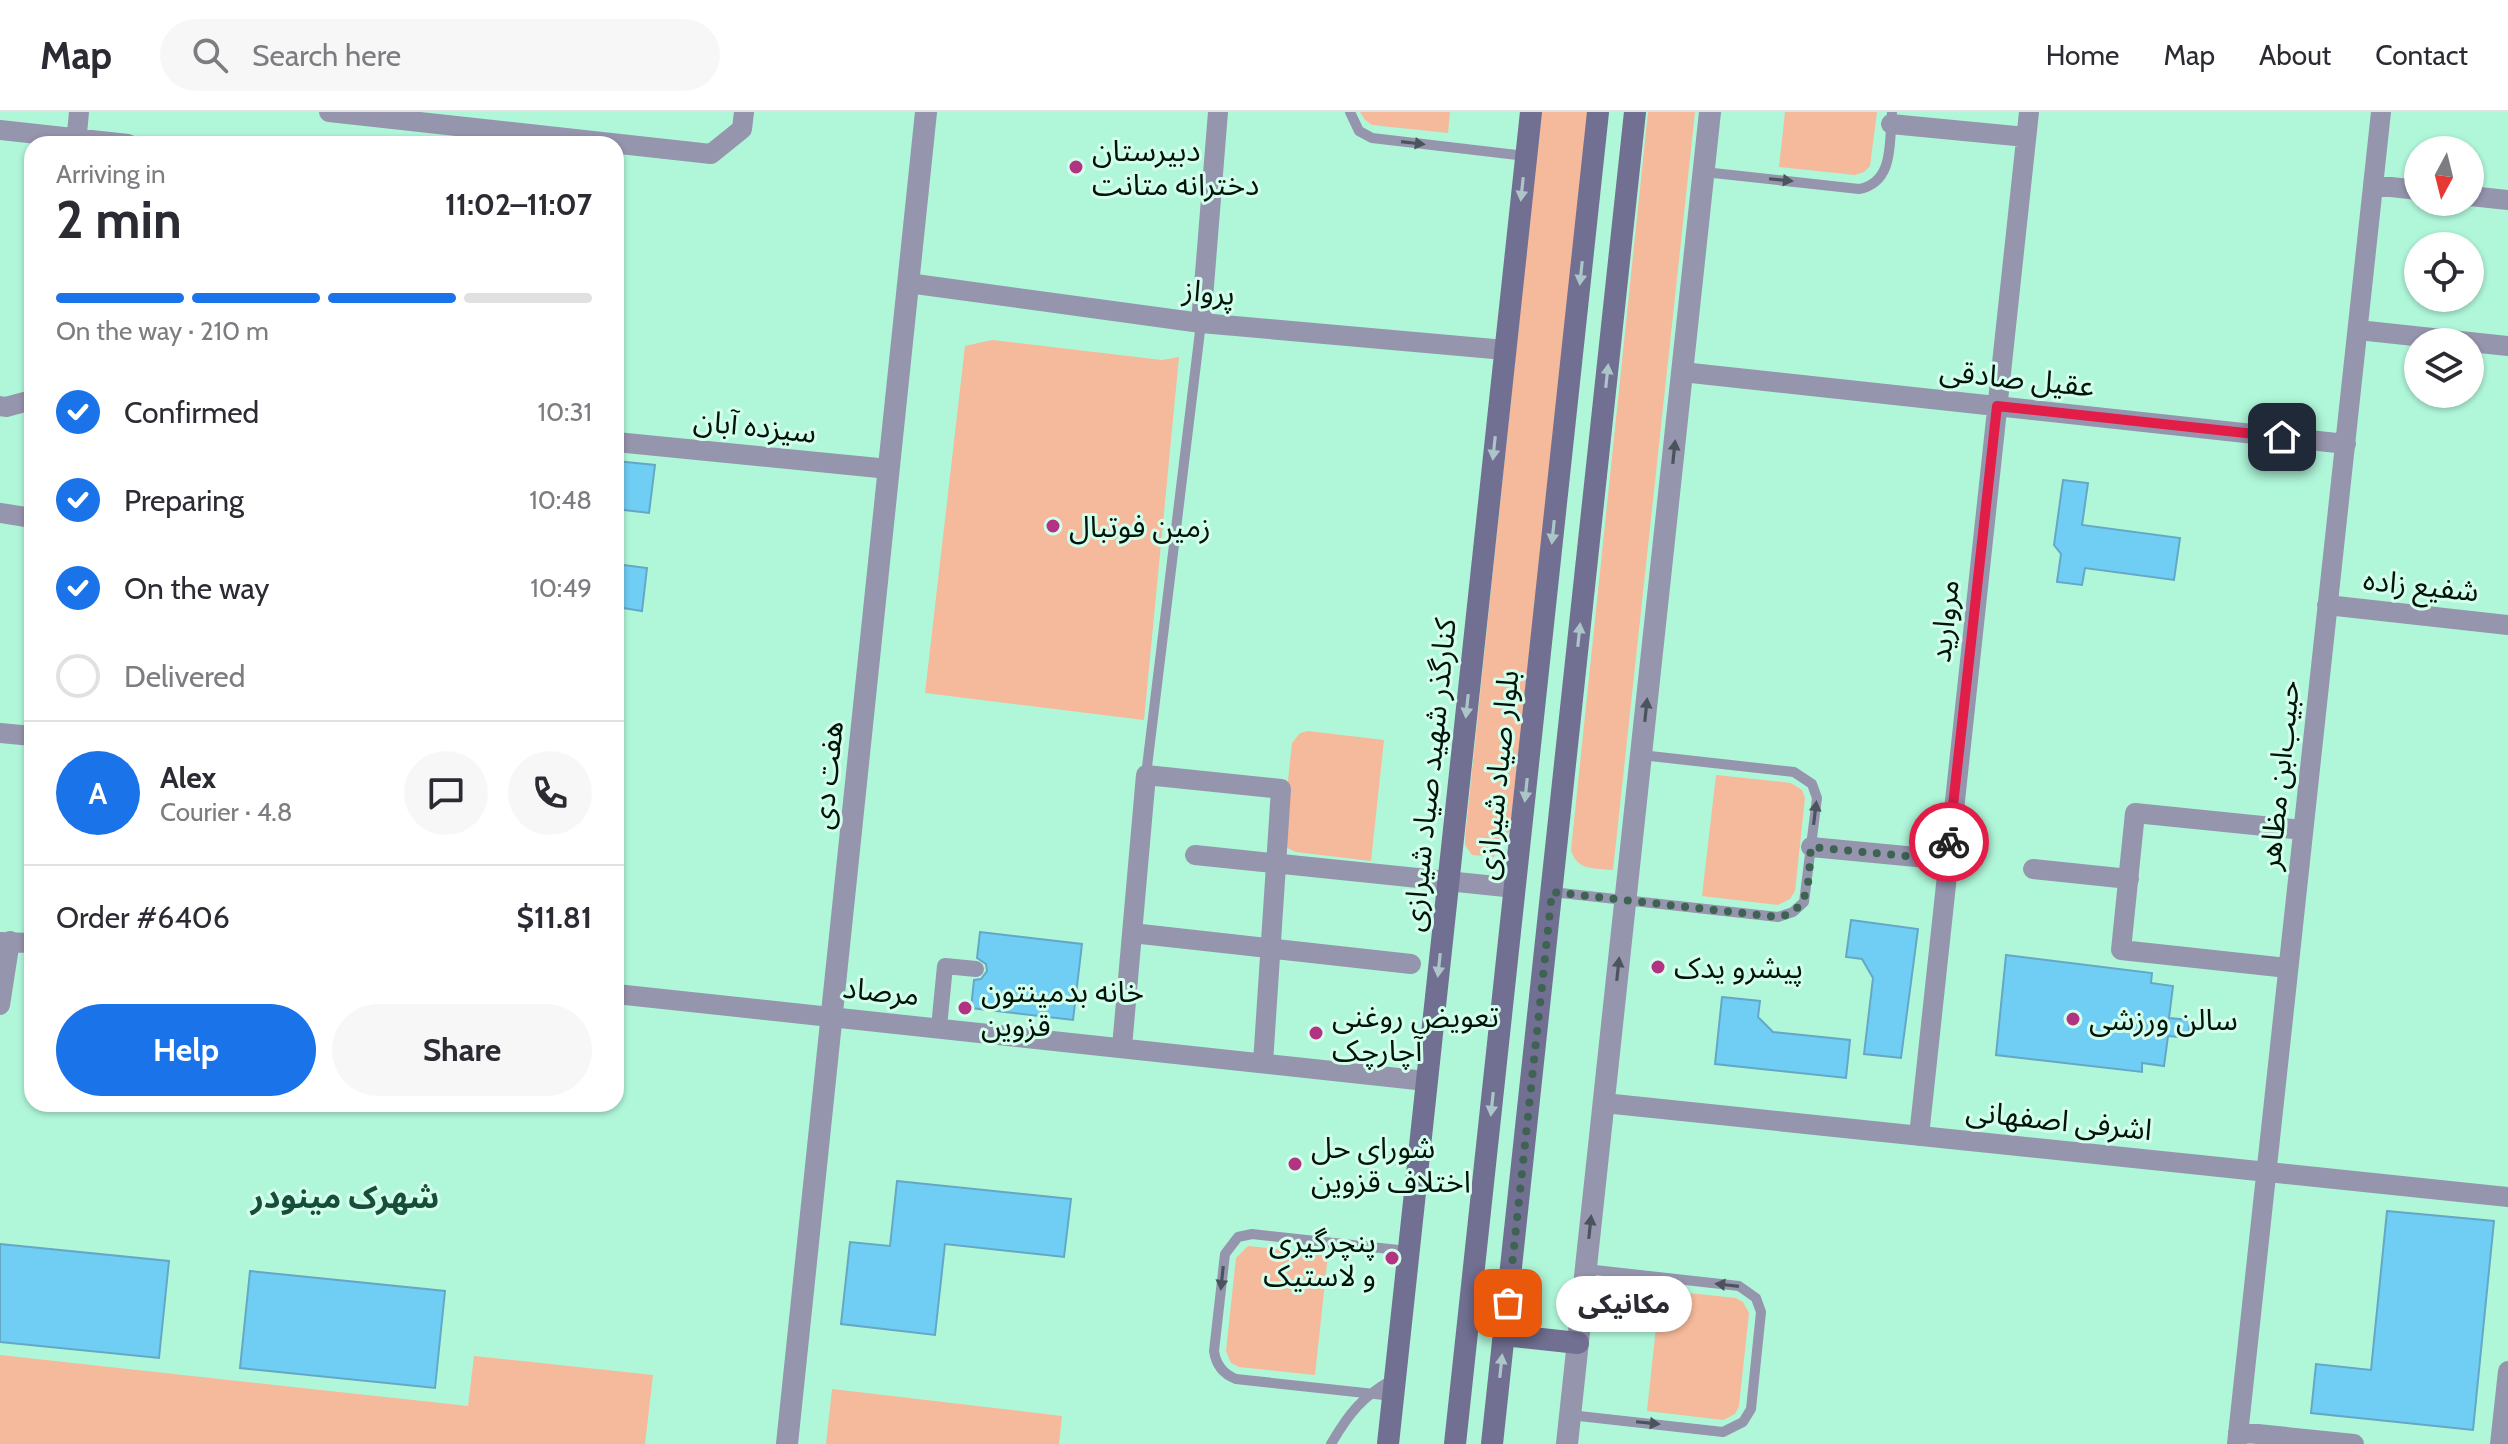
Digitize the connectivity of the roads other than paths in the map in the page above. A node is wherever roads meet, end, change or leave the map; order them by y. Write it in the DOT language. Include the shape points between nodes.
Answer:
graph roads {
  1 [pos="79,112"];
  2 [pos="329,112"];
  3 [pos="744,112"];
  4 [pos="926,112"];
  5 [pos="1218,112"];
  6 [pos="1350,112"];
  7 [pos="1531,112"];
  8 [pos="1598,112"];
  9 [pos="1635,112"];
  10 [pos="1710,112"];
  11 [pos="2029,112"];
  12 [pos="2381,112"];
  13 [pos="1891,118"];
  14 [pos="0,130"];
  15 [pos="41,136"];
  16 [pos="77,136"];
  17 [pos="547,136"];
  18 [pos="2026,137"];
  19 [pos="624,144"];
  20 [pos="1526,156"];
  21 [pos="1704,172"];
  22 [pos="2373,185"];
  23 [pos="2404,188"];
  24 [pos="2484,197"];
  25 [pos="2508,200"];
  26 [pos="908,283"];
  27 [pos="1201,323"];
  28 [pos="2358,330"];
  29 [pos="2508,346"];
  30 [pos="1505,350"];
  31 [pos="1682,372"];
  32 [pos="24,402"];
  33 [pos="0,406"];
  34 [pos="1997,406"];
  35 [pos="624,443"];
  36 [pos="2346,444"];
  37 [pos="889,469"];
  38 [pos="0,513"];
  39 [pos="24,517"];
  40 [pos="2327,605"];
  41 [pos="2508,625"];
  42 [pos="0,733"];
  43 [pos="24,735"];
  44 [pos="1641,755"];
  45 [pos="1146,775"];
  46 [pos="2303,830"];
  47 [pos="1811,847"];
  48 [pos="1195,855"];
  49 [pos="1948,860"];
  50 [pos="1276,864"];
  51 [pos="2033,869"];
  52 [pos="2129,879"];
  53 [pos="1448,881"];
  54 [pos="1515,888"];
  55 [pos="1552,892"];
  56 [pos="1626,900"];
  57 [pos="1132,933"];
  58 [pos="5,942"];
  59 [pos="1271,949"];
  60 [pos="1411,964"];
  61 [pos="2288,968"];
  62 [pos="976,969"];
  63 [pos="624,995"];
  64 [pos="0,1005"];
  65 [pos="832,1016"];
  66 [pos="939,1027"];
  67 [pos="1122,1047"];
  68 [pos="1263,1063"];
  69 [pos="1426,1081"];
  70 [pos="1604,1103"];
  71 [pos="1919,1136"];
  72 [pos="2266,1172"];
  73 [pos="2508,1197"];
  74 [pos="1408,1251"];
  75 [pos="1586,1269"];
  76 [pos="1504,1335"];
  77 [pos="1578,1343"];
  78 [pos="2508,1371"];
  79 [pos="1394,1387"];
  80 [pos="1368,1393"];
  81 [pos="1570,1415"];
  82 [pos="2237,1438"];
  83 [pos="787,1444"];
  84 [pos="1331,1444"];
  85 [pos="1388,1444"];
  86 [pos="1455,1444"];
  87 [pos="1492,1444"];
  88 [pos="1567,1444"];
  89 [pos="2354,1444"];
  90 [pos="2500,1444"];
  1 -- 16 [label="street"];
  2 -- 17 [label="street"];
  3 -- 19 [label="street" via="742,129 711,154"];
  4 -- 26 [label="street, هفت دی"];
  5 -- 27 [label="street"];
  6 -- 20 [label="lane, one-way" via="1359,131 1372,138"];
  7 -- 20 [label="main road, کنارگذر شهید صیاد شیرازی"];
  8 -- 54 [label="main road, بلوار صیاد شیرازی, one-way"];
  55 -- 9 [label="main road, one-way"];
  10 -- 21 [label="street"];
  11 -- 18 [label="street, مروارید"];
  12 -- 22 [label="street, حبیب‌ابن مظاهر"];
  13 -- 18 [label="street"];
  21 -- 13 [label="lane, one-way" via="1866,187 1880,179 1887,166"];
  14 -- 15 [label="street"];
  18 -- 34 [label="street, مروارید"];
  20 -- 30 [label="main road, کنارگذر شهید صیاد شیرازی, one-way"];
  21 -- 31 [label="street"];
  22 -- 23 [label="street"];
  22 -- 28 [label="street, حبیب‌ابن مظاهر"];
  24 -- 25 [label="street"];
  26 -- 27 [label="street, پرواز"];
  26 -- 37 [label="street, هفت دی"];
  27 -- 30 [label="street, پرواز"];
  27 -- 45 [label="lane"];
  28 -- 29 [label="street"];
  28 -- 36 [label="street, حبیب‌ابن مظاهر"];
  30 -- 53 [label="main road, کنارگذر شهید صیاد شیرازی, one-way"];
  31 -- 34 [label="street, عقیل صادقی"];
  44 -- 31 [label="street, one-way"];
  32 -- 33 [label="street"];
  34 -- 36 [label="street, عقیل صادقی"];
  34 -- 49 [label="street, مروارید"];
  35 -- 37 [label="street, سیزده آبان"];
  36 -- 40 [label="street, حبیب‌ابن مظاهر"];
  37 -- 65 [label="street, هفت دی"];
  38 -- 39 [label="street"];
  40 -- 41 [label="street, شفیع زاده"];
  40 -- 46 [label="street, حبیب‌ابن مظاهر"];
  42 -- 43 [label="street"];
  47 -- 44 [label="lane, one-way" via="1817,798 1801,774"];
  44 -- 56 [label="street"];
  45 -- 50 [label="street" via="1281,789"];
  45 -- 57 [label="street"];
  46 -- 52 [label="street" via="2135,813"];
  46 -- 61 [label="street, حبیب‌ابن مظاهر"];
  47 -- 49 [label="street"];
  47 -- 56 [label="lane" via="1806,894 1799,908 1786,916"];
  48 -- 50 [label="street"];
  49 -- 71 [label="street, مروارید"];
  50 -- 53 [label="street"];
  50 -- 59 [label="street"];
  51 -- 52 [label="street"];
  52 -- 61 [label="street" via="2121,950"];
  53 -- 54 [label="street"];
  53 -- 69 [label="main road, کنارگذر شهید صیاد شیرازی, one-way"];
  54 -- 86 [label="main road, بلوار صیاد شیرازی, one-way"];
  55 -- 56 [label="lane"];
  55 -- 76 [label="main road"];
  70 -- 56 [label="street, one-way"];
  57 -- 59 [label="street"];
  57 -- 67 [label="street"];
  58 -- 64 [label="street"];
  59 -- 60 [label="street"];
  59 -- 68 [label="street"];
  61 -- 72 [label="street, حبیب‌ابن مظاهر"];
  62 -- 66 [label="street" via="945,966"];
  63 -- 65 [label="street, مرصاد"];
  65 -- 66 [label="street, مرصاد"];
  65 -- 83 [label="street, هفت دی"];
  66 -- 67 [label="street, مرصاد"];
  67 -- 68 [label="street, مرصاد"];
  68 -- 69 [label="street, مرصاد"];
  69 -- 74 [label="main road, کنارگذر شهید صیاد شیرازی"];
  70 -- 71 [label="street, اشرفی اصفهانی"];
  75 -- 70 [label="street, one-way"];
  71 -- 72 [label="street, اشرفی اصفهانی"];
  72 -- 73 [label="street, اشرفی اصفهانی"];
  72 -- 82 [label="street, حبیب‌ابن مظاهر"];
  74 -- 79 [label="main road, کنارگذر شهید صیاد شیرازی"];
  74 -- 80 [label="lane, one-way" via="1252,1234 1238,1237 1225,1254 1214,1351 1223,1372 1236,1379"];
  75 -- 77 [label="street"];
  81 -- 75 [label="lane, one-way" via="1723,1432 1738,1427 1751,1409 1761,1312 1752,1293 1739,1286"];
  76 -- 77 [label="main road"];
  87 -- 76 [label="main road, one-way"];
  77 -- 81 [label="street"];
  78 -- 90 [label="street"];
  79 -- 80 [label="lane"];
  79 -- 80 [label="lane"];
  79 -- 85 [label="main road, کنارگذر شهید صیاد شیرازی"];
  80 -- 84 [label="lane"];
  81 -- 88 [label="street"];
  82 -- 89 [label="street"];
}
